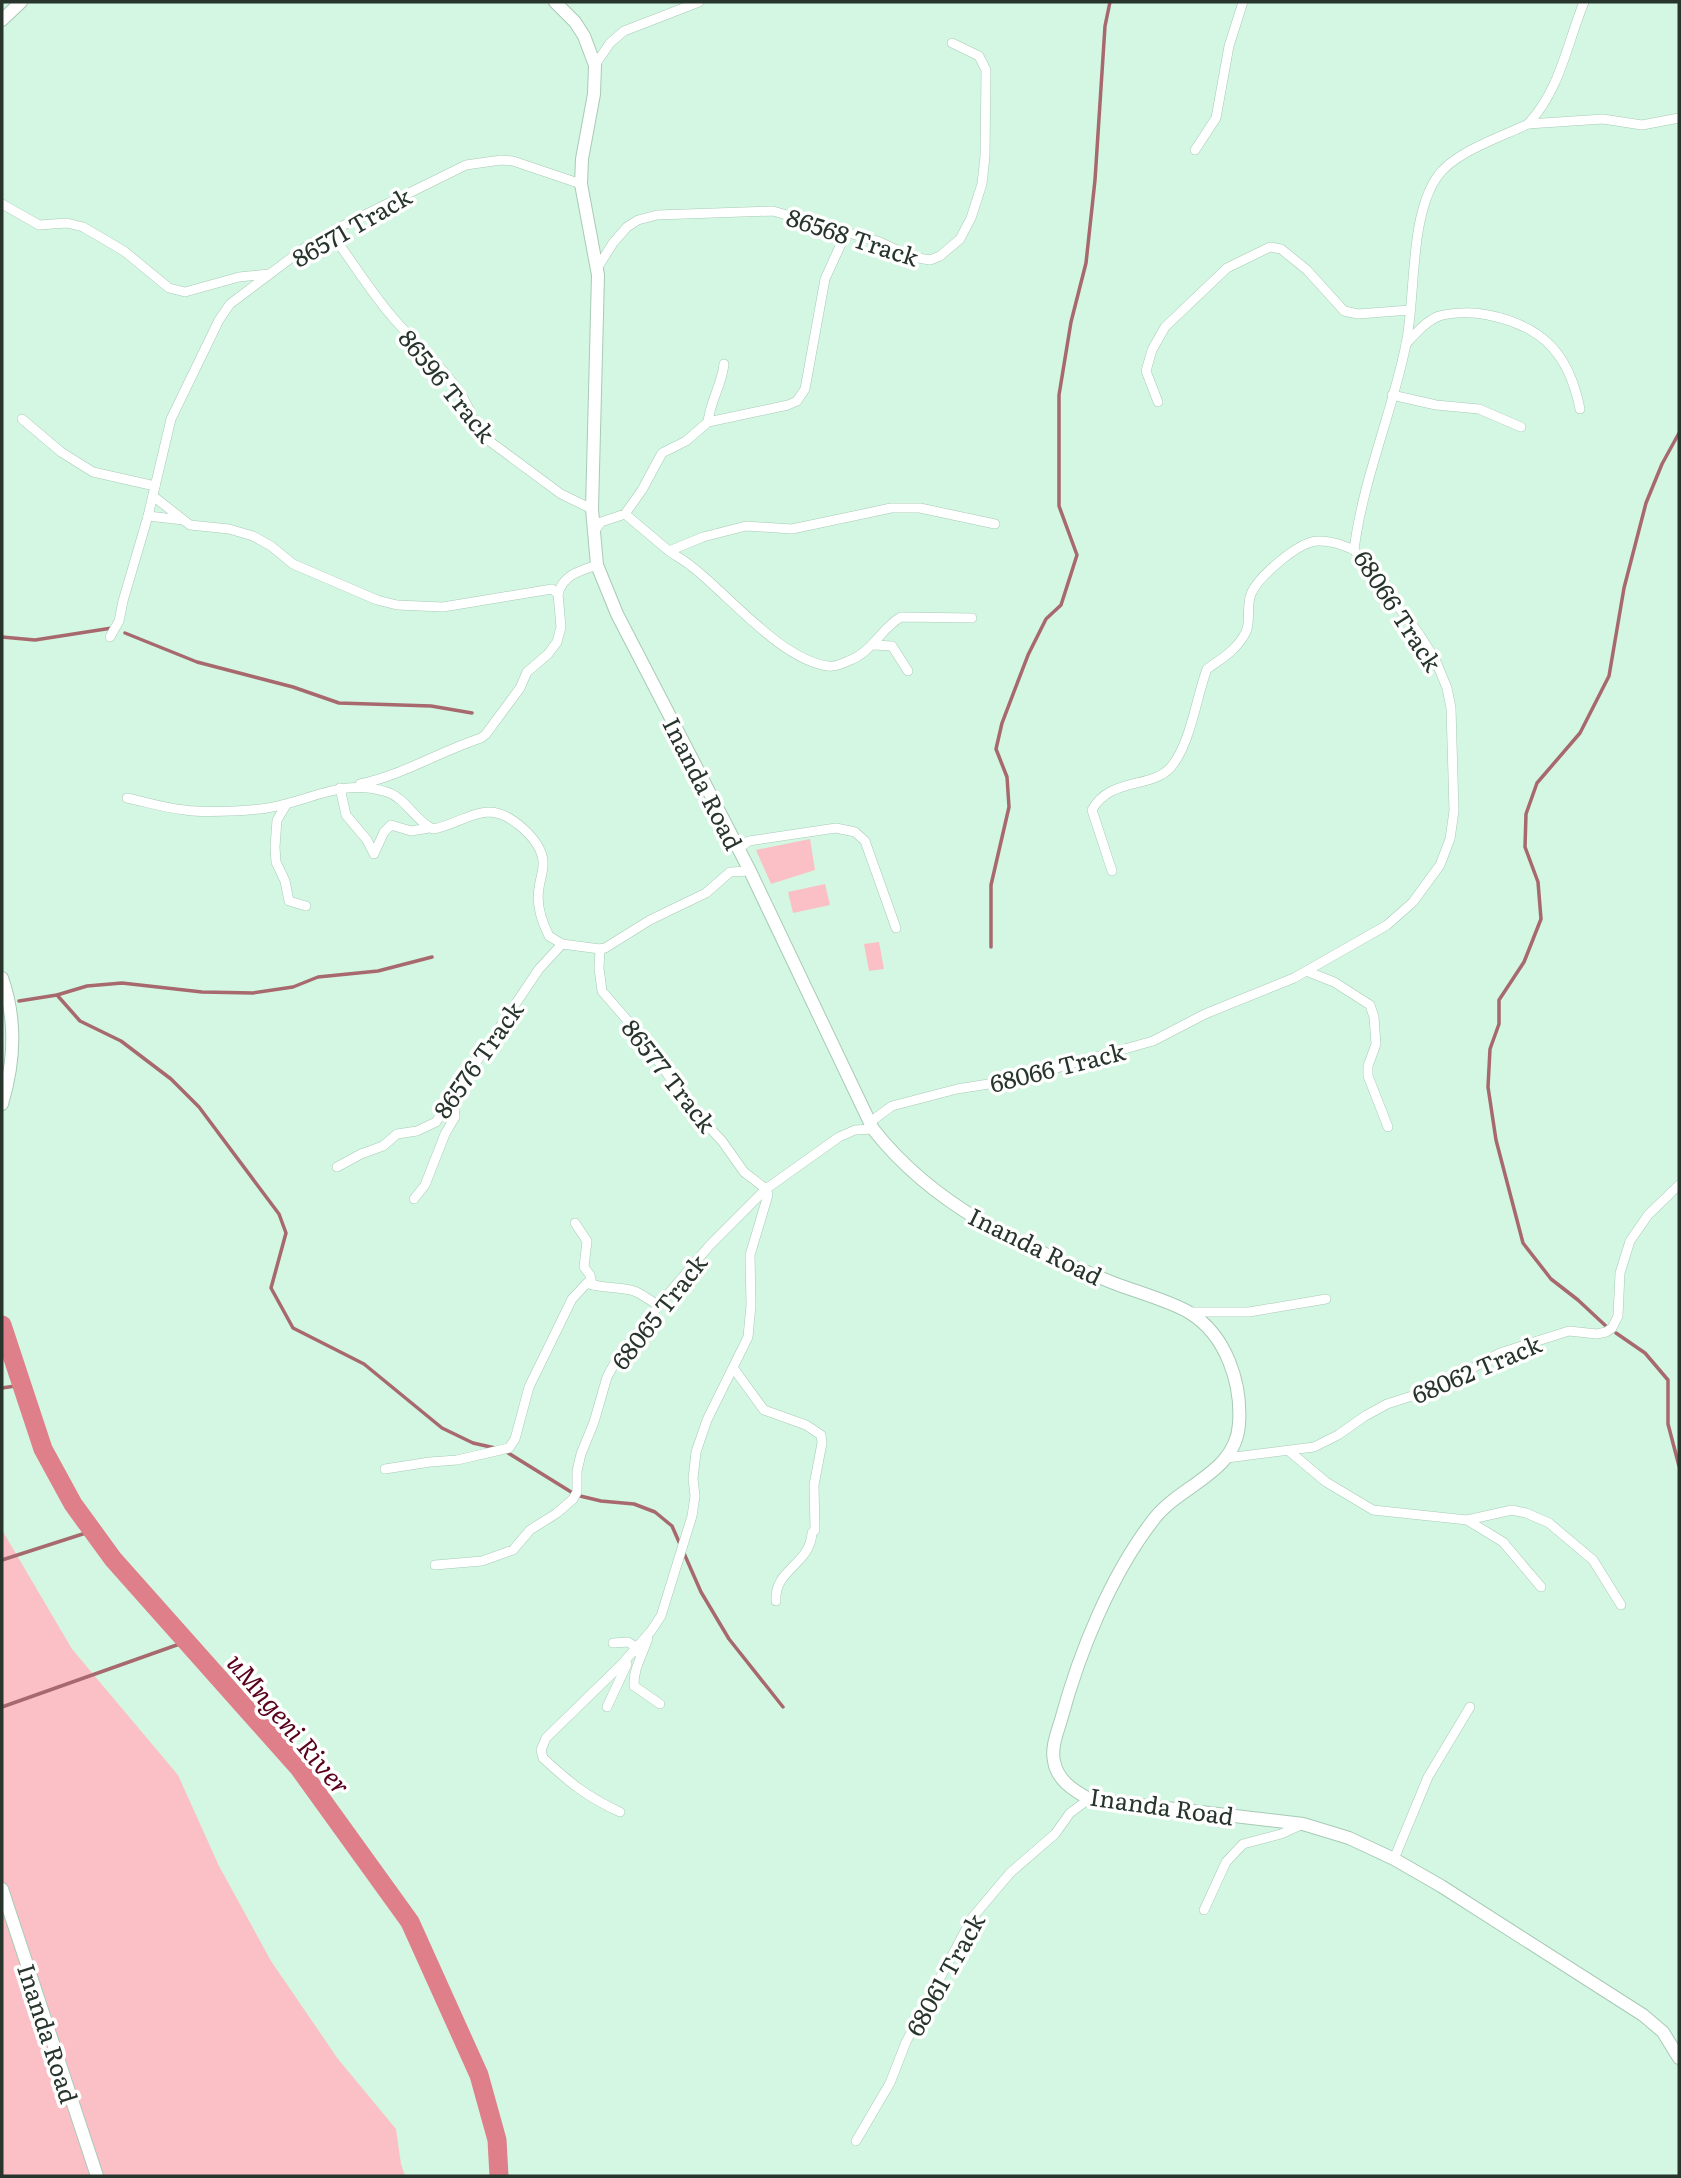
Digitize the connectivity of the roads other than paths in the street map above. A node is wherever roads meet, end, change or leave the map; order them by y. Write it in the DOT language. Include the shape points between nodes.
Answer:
graph roads {
  1 [pos="20,2"];
  2 [pos="555,2"];
  3 [pos="699,2"];
  4 [pos="1243,2"];
  5 [pos="1581,4"];
  6 [pos="2,20"];
  7 [pos="952,43"];
  8 [pos="595,65"];
  9 [pos="1679,118"];
  10 [pos="1528,124"];
  11 [pos="1195,149"];
  12 [pos="580,184"];
  13 [pos="2,204"];
  14 [pos="331,233"];
  15 [pos="846,233"];
  16 [pos="271,274"];
  17 [pos="598,275"];
  18 [pos="1410,310"];
  19 [pos="1406,344"];
  20 [pos="724,364"];
  21 [pos="1392,395"];
  22 [pos="1158,402"];
  23 [pos="1580,409"];
  24 [pos="22,419"];
  25 [pos="708,422"];
  26 [pos="1521,427"];
  27 [pos="155,486"];
  28 [pos="153,496"];
  29 [pos="592,509"];
  30 [pos="625,514"];
  31 [pos="148,516"];
  32 [pos="183,520"];
  33 [pos="995,524"];
  34 [pos="594,532"];
  35 [pos="1354,550"];
  36 [pos="668,551"];
  37 [pos="597,565"];
  38 [pos="558,594"];
  39 [pos="972,618"];
  40 [pos="110,637"];
  41 [pos="874,645"];
  42 [pos="908,671"];
  43 [pos="345,787"];
  44 [pos="127,798"];
  45 [pos="287,804"];
  46 [pos="429,828"];
  47 [pos="738,849"];
  48 [pos="750,871"];
  49 [pos="1112,871"];
  50 [pos="306,906"];
  51 [pos="896,928"];
  52 [pos="562,944"];
  53 [pos="600,950"];
  54 [pos="1306,971"];
  55 [pos="2,978"];
  56 [pos="453,1096"];
  57 [pos="2,1104"];
  58 [pos="872,1126"];
  59 [pos="1388,1126"];
  60 [pos="337,1167"];
  61 [pos="1679,1185"];
  62 [pos="766,1189"];
  63 [pos="414,1199"];
  64 [pos="575,1223"];
  65 [pos="592,1285"];
  66 [pos="1326,1299"];
  67 [pos="659,1305"];
  68 [pos="1189,1312"];
  69 [pos="734,1369"];
  70 [pos="1289,1451"];
  71 [pos="1227,1458"];
  72 [pos="385,1469"];
  73 [pos="1467,1520"];
  74 [pos="435,1566"];
  75 [pos="1541,1587"];
  76 [pos="776,1601"];
  77 [pos="1621,1605"];
  78 [pos="650,1633"];
  79 [pos="613,1643"];
  80 [pos="636,1647"];
  81 [pos="660,1704"];
  82 [pos="607,1707"];
  83 [pos="1470,1707"];
  84 [pos="1088,1798"];
  85 [pos="621,1812"];
  86 [pos="1303,1824"];
  87 [pos="1394,1859"];
  88 [pos="2,1889"];
  89 [pos="1203,1910"];
  90 [pos="1679,2058"];
  91 [pos="856,2141"];
  92 [pos="97,2176"];
  1 -- 6 [label="street"];
  2 -- 8 [label="street, Inanda Road" via="584,36"];
  3 -- 8 [label="street" via="624,31"];
  4 -- 11 [label="street" via="1229,46 1216,118"];
  5 -- 10 [label="street, 68066 Track" via="1559,74"];
  7 -- 15 [label="street, 86568 Track" via="979,56 986,70 982,184 960,239 930,260"];
  8 -- 12 [label="street, Inanda Road"];
  9 -- 10 [label="street" via="1642,125 1603,119"];
  10 -- 18 [label="street, 68066 Track" via="1458,158 1436,178 1418,234"];
  12 -- 14 [label="street, 86571 Track" via="513,161 481,162 446,173"];
  12 -- 17 [label="street, Inanda Road"];
  13 -- 16 [label="street" via="38,225 83,227 176,291"];
  14 -- 16 [label="street, 86571 Track"];
  14 -- 29 [label="street, 86596 Track" via="393,319 442,370 488,440 561,494"];
  15 -- 17 [label="street, 86568 Track" via="773,211 657,215 627,227 598,267"];
  15 -- 25 [label="street" via="825,279 801,397 773,410"];
  16 -- 27 [label="street, 86571 Track" via="230,304 219,320 170,419"];
  17 -- 29 [label="street, Inanda Road"];
  18 -- 19 [label="street, 68066 Track"];
  18 -- 22 [label="street" via="1344,311 1307,270 1270,247 1227,268 1165,327 1146,372"];
  19 -- 21 [label="street, 68066 Track"];
  19 -- 23 [label="street" via="1440,316 1481,314 1517,323 1555,350 1575,384"];
  20 -- 25 [label="street"];
  21 -- 26 [label="street" via="1479,409"];
  21 -- 35 [label="street, 68066 Track" via="1361,503"];
  24 -- 27 [label="street" via="93,472"];
  25 -- 30 [label="street" via="662,453"];
  27 -- 28 [label="street, 86571 Track"];
  28 -- 31 [label="street, 86571 Track"];
  28 -- 32 [label="street"];
  29 -- 34 [label="street, Inanda Road"];
  30 -- 34 [label="street" via="601,522"];
  30 -- 36 [label="street"];
  31 -- 32 [label="street"];
  31 -- 40 [label="street, 86571 Track" via="119,621"];
  32 -- 38 [label="street" via="194,527 254,536 301,568 358,594 397,605 443,607 552,589"];
  33 -- 36 [label="street" via="904,508 792,529 746,526"];
  34 -- 37 [label="street, Inanda Road"];
  35 -- 49 [label="street" via="1314,541 1290,554 1252,591 1245,633 1227,656 1206,671 1196,710 1171,767 1157,778 1131,783 1099,799 1092,810"];
  35 -- 54 [label="street, 68066 Track" via="1417,631 1443,676 1451,708 1454,811 1440,865 1413,902 1387,925"];
  36 -- 41 [label="street" via="789,651 832,666 852,660"];
  37 -- 38 [label="street" via="574,572 560,585"];
  37 -- 47 [label="street, Inanda Road" via="617,614"];
  38 -- 43 [label="street" via="561,627 557,642 527,672 486,734 376,781"];
  39 -- 41 [label="street" via="905,616 893,622"];
  41 -- 42 [label="street" via="892,646"];
  43 -- 45 [label="street"];
  43 -- 46 [label="street" via="390,793"];
  43 -- 46 [label="street" via="346,815 374,854 391,825 411,831"];
  44 -- 45 [label="street" via="186,811"];
  45 -- 50 [label="street" via="277,820 276,862 289,901"];
  46 -- 52 [label="street" via="488,812 519,823 542,856 541,915 549,936"];
  47 -- 48 [label="street, Inanda Road"];
  47 -- 51 [label="street" via="748,841 816,830 855,832 862,838 883,887"];
  48 -- 53 [label="street" via="730,873 706,893"];
  48 -- 58 [label="street, Inanda Road"];
  52 -- 53 [label="street"];
  52 -- 56 [label="street, 86576 Track" via="539,969"];
  53 -- 62 [label="street, 86577 Track" via="602,992 744,1172"];
  54 -- 58 [label="street, 68066 Track" via="1143,1045 1014,1080 892,1106"];
  54 -- 59 [label="street" via="1335,982 1370,1005 1376,1045 1367,1076"];
  55 -- 57 [label="street" via="9,997 13,1046"];
  56 -- 60 [label="street, 86576 Track" via="436,1122 397,1134 383,1146"];
  56 -- 63 [label="street" via="455,1117 425,1185"];
  58 -- 62 [label="street, 68065 Track" via="839,1136"];
  58 -- 68 [label="street, Inanda Road" via="919,1180 991,1228"];
  61 -- 70 [label="street, 68062 Track" via="1648,1215 1630,1241 1620,1273 1618,1316 1610,1330 1597,1334 1569,1331 1500,1353 1434,1389 1387,1404 1325,1443"];
  62 -- 67 [label="street, 68065 Track"];
  62 -- 69 [label="street" via="750,1255 748,1337"];
  64 -- 65 [label="street" via="587,1241 584,1267"];
  65 -- 67 [label="street" via="637,1292"];
  65 -- 72 [label="street" via="580,1288 563,1316 529,1387 509,1448"];
  66 -- 68 [label="street" via="1249,1312"];
  67 -- 74 [label="street, 68065 Track" via="607,1377 579,1462 578,1492 573,1499 506,1553 482,1561"];
  68 -- 71 [label="street, Inanda Road" via="1223,1347 1235,1381 1239,1425"];
  69 -- 76 [label="street" via="764,1410 806,1425 823,1440 815,1474 816,1530 808,1550 777,1584"];
  69 -- 78 [label="street" via="696,1452 689,1531 661,1616"];
  70 -- 71 [label="street, 68062 Track"];
  70 -- 73 [label="street" via="1326,1482 1373,1510"];
  71 -- 84 [label="street, Inanda Road" via="1156,1516 1115,1582 1087,1642 1065,1703 1053,1759 1060,1777"];
  73 -- 75 [label="street" via="1503,1542"];
  73 -- 77 [label="street" via="1512,1510 1549,1523 1593,1560"];
  78 -- 80 [label="street"];
  78 -- 81 [label="street" via="634,1686"];
  79 -- 80 [label="street" via="628,1642"];
  80 -- 82 [label="street"];
  80 -- 85 [label="street" via="545,1738 541,1750 543,1758 582,1792"];
  83 -- 87 [label="street" via="1428,1777"];
  84 -- 86 [label="street, Inanda Road"];
  84 -- 91 [label="street, 68061 Track" via="972,1918"];
  86 -- 87 [label="street, Inanda Road"];
  86 -- 89 [label="street" via="1242,1844 1226,1862"];
  87 -- 90 [label="street, Inanda Road" via="1643,2015 1663,2032"];
  88 -- 92 [label="street, Inanda Road"];
}
